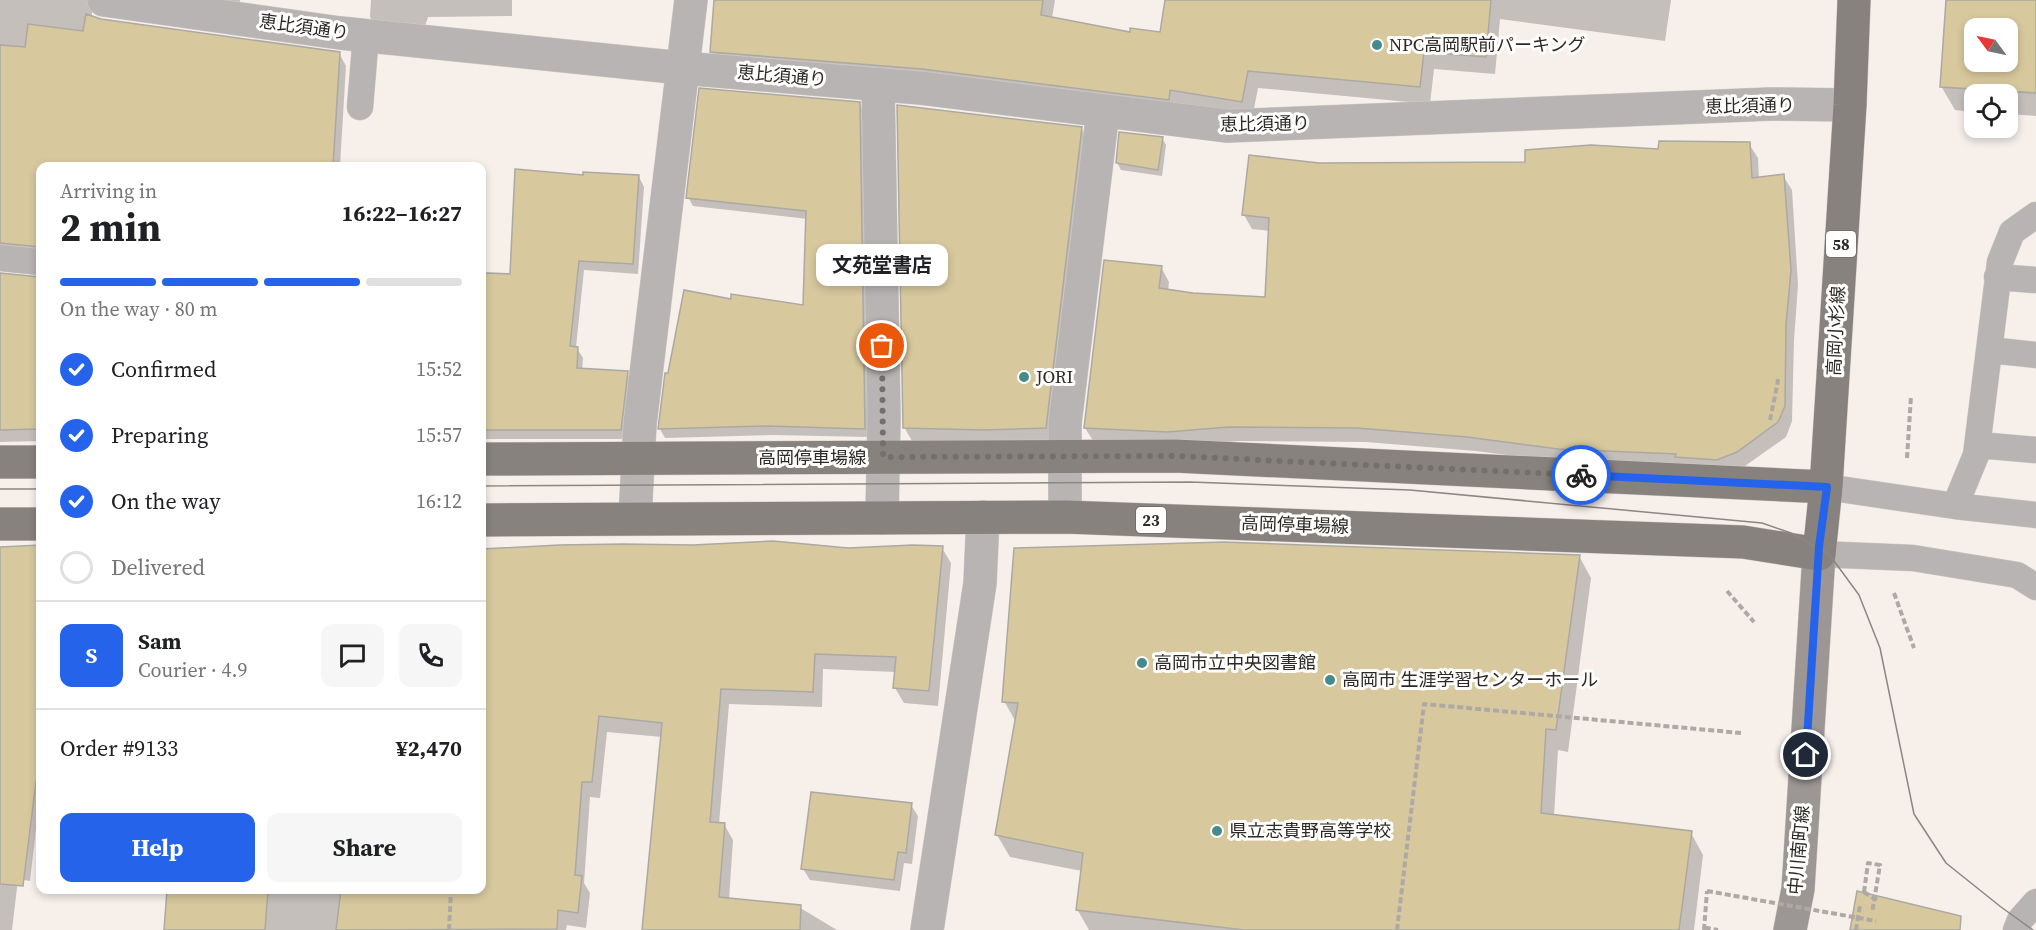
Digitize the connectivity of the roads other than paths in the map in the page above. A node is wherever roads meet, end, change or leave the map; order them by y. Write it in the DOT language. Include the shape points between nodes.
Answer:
graph roads {
  1 [pos="104,0"];
  2 [pos="691,0"];
  3 [pos="1854,0"];
  4 [pos="366,35"];
  5 [pos="682,68"];
  6 [pos="878,84"];
  7 [pos="1850,105"];
  8 [pos="360,107"];
  9 [pos="1103,111"];
  10 [pos="2036,215"];
  11 [pos="0,258"];
  12 [pos="36,262"];
  13 [pos="1997,277"];
  14 [pos="2036,279"];
  15 [pos="1989,350"];
  16 [pos="2036,355"];
  17 [pos="1978,445"];
  18 [pos="2036,450"];
  19 [pos="883,457"];
  20 [pos="1065,457"];
  21 [pos="639,458"];
  22 [pos="486,459"];
  23 [pos="0,462"];
  24 [pos="36,462"];
  25 [pos="1827,487"];
  26 [pos="1955,506"];
  27 [pos="2036,515"];
  28 [pos="983,517"];
  29 [pos="1065,517"];
  30 [pos="635,518"];
  31 [pos="882,518"];
  32 [pos="486,520"];
  33 [pos="0,524"];
  34 [pos="36,524"];
  35 [pos="1819,554"];
  36 [pos="2036,587"];
  37 [pos="2036,902"];
  38 [pos="927,930"];
  39 [pos="1790,930"];
  40 [pos="2016,930"];
  1 -- 4 [label="street, 恵比須通り"];
  2 -- 5 [label="street"];
  3 -- 7 [label="main road, 高岡小杉線 / 58"];
  4 -- 5 [label="street, 恵比須通り"];
  4 -- 8 [label="lane"];
  5 -- 6 [label="street, 恵比須通り"];
  5 -- 21 [label="street"];
  6 -- 9 [label="street, 恵比須通り"];
  6 -- 19 [label="street"];
  7 -- 9 [label="street, 恵比須通り" via="1771,104 1227,126"];
  7 -- 25 [label="main road, 高岡小杉線 / 58"];
  9 -- 20 [label="street" via="1065,423"];
  10 -- 13 [label="lane" via="2012,232"];
  11 -- 12 [label="lane"];
  13 -- 14 [label="lane"];
  13 -- 15 [label="lane"];
  15 -- 16 [label="lane"];
  15 -- 17 [label="lane"];
  17 -- 18 [label="lane"];
  17 -- 26 [label="lane"];
  19 -- 20 [label="main road, 高岡停車場線"];
  19 -- 21 [label="main road, 高岡停車場線"];
  19 -- 31 [label="street"];
  20 -- 25 [label="main road, 高岡停車場線" via="1175,456"];
  20 -- 29 [label="street"];
  21 -- 22 [label="main road, 高岡停車場線"];
  21 -- 30 [label="street"];
  23 -- 24 [label="main road"];
  25 -- 26 [label="lane"];
  25 -- 35 [label="main road, 高岡小杉線 / 58"];
  26 -- 27 [label="lane"];
  28 -- 29 [label="main road, 高岡停車場線 / 23"];
  28 -- 31 [label="main road, 高岡停車場線 / 23"];
  28 -- 38 [label="street" via="980,583"];
  29 -- 35 [label="main road, 高岡停車場線 / 23" via="1743,542"];
  30 -- 31 [label="main road, 高岡停車場線 / 23"];
  30 -- 32 [label="main road, 高岡停車場線 / 23"];
  33 -- 34 [label="main road"];
  35 -- 36 [label="lane" via="1913,558 2017,575"];
  35 -- 39 [label="main road, 中川南町線" via="1798,889"];
  37 -- 40 [label="lane"];
}
